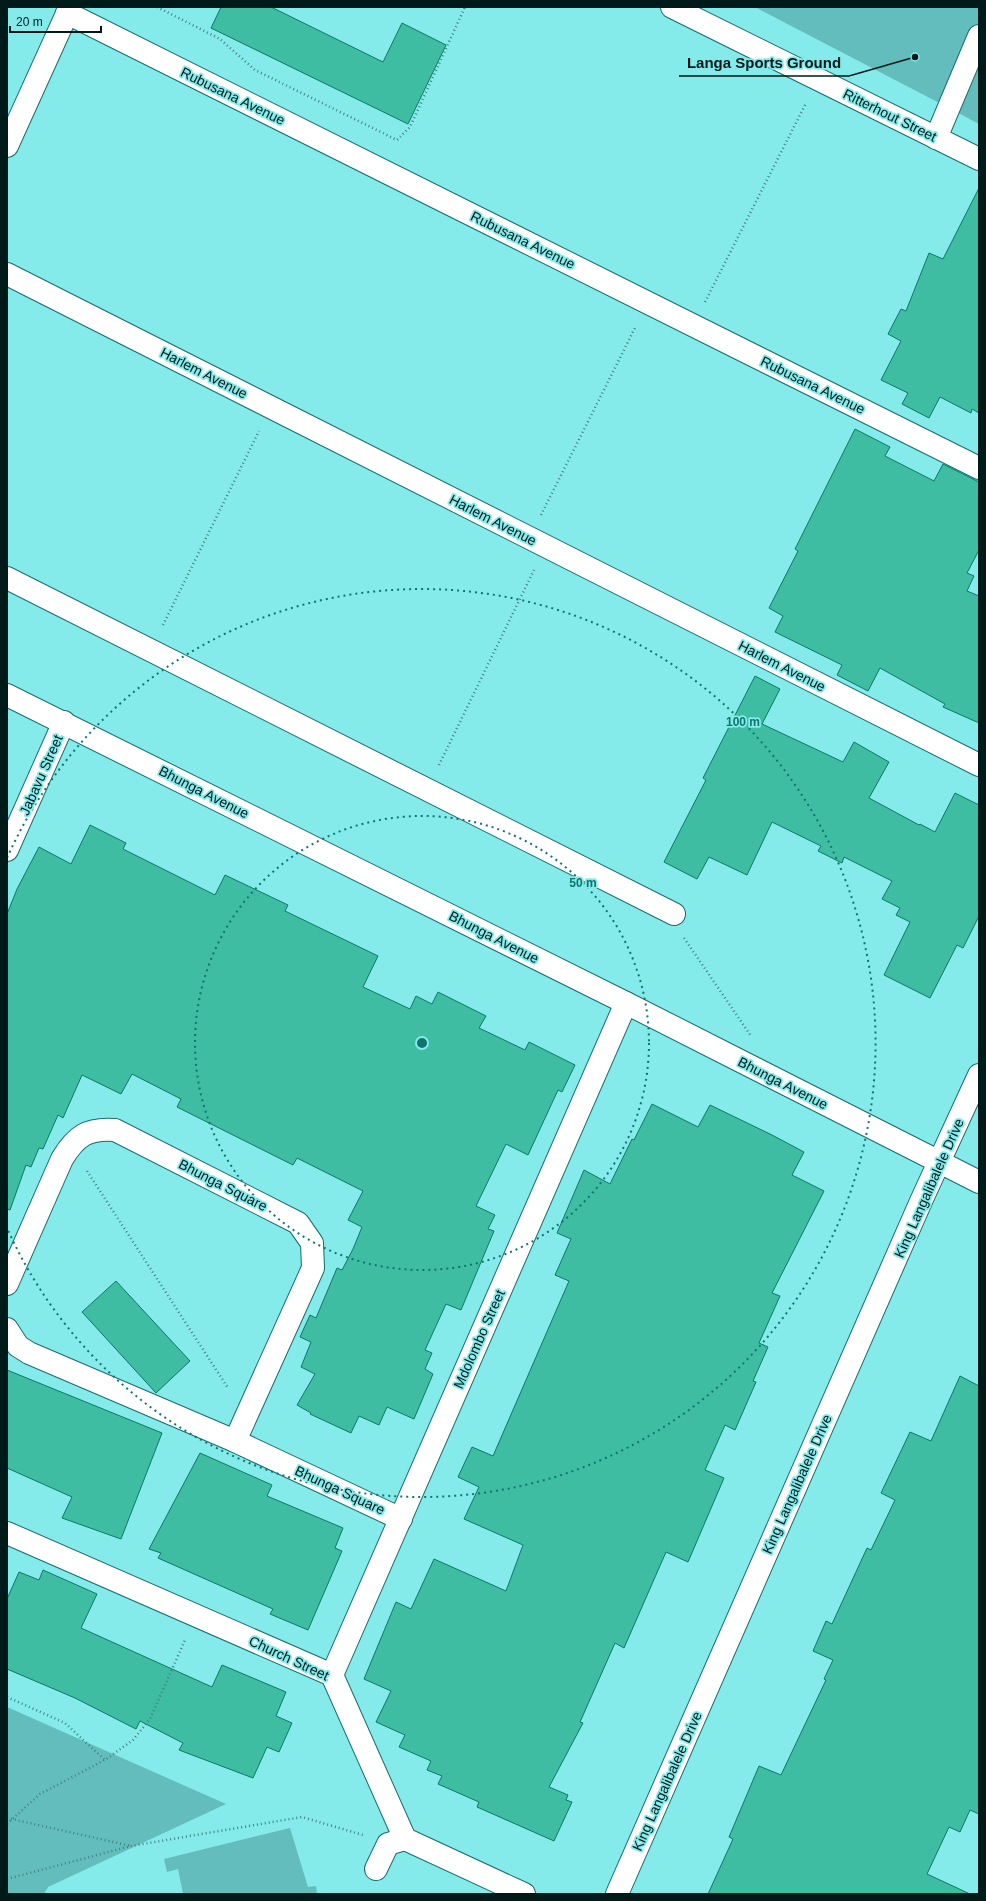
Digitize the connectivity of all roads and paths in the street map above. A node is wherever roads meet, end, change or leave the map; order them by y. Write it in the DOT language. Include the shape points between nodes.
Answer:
graph roads {
  1 [pos="157,7"];
  2 [pos="465,7"];
  3 [pos="672,7"];
  4 [pos="69,10"];
  5 [pos="979,36"];
  6 [pos="818,80"];
  7 [pos="936,138"];
  8 [pos="7,146"];
  9 [pos="979,160"];
  10 [pos="7,274"];
  11 [pos="648,302"];
  12 [pos="692,325"];
  13 [pos="270,407"];
  14 [pos="979,468"];
  15 [pos="537,542"];
  16 [pos="7,578"];
  17 [pos="151,650"];
  18 [pos="7,695"];
  19 [pos="64,722"];
  20 [pos="979,765"];
  21 [pos="427,789"];
  22 [pos="7,850"];
  23 [pos="674,914"];
  24 [pos="626,1003"];
  25 [pos="754,1041"];
  26 [pos="979,1075"];
  27 [pos="71,1145"];
  28 [pos="939,1162"];
  29 [pos="979,1182"];
  30 [pos="7,1284"];
  31 [pos="7,1329"];
  32 [pos="247,1416"];
  33 [pos="235,1441"];
  34 [pos="401,1519"];
  35 [pos="7,1533"];
  36 [pos="197,1616"];
  37 [pos="332,1675"];
  38 [pos="7,1697"];
  39 [pos="105,1760"];
  40 [pos="7,1818"];
  41 [pos="12,1820"];
  42 [pos="7,1824"];
  43 [pos="397,1841"];
  44 [pos="131,1846"];
  45 [pos="376,1869"];
  46 [pos="7,1879"];
  47 [pos="524,1894"];
  48 [pos="616,1894"];
  1 -- 2 [label="path" via="220,40 256,70 396,140 410,127"];
  3 -- 6 [label="street, Ritterhout Street"];
  4 -- 8 [label="street"];
  4 -- 11 [label="street, Rubusana Avenue"];
  5 -- 7 [label="street"];
  6 -- 7 [label="street, Ritterhout Street"];
  6 -- 12 [label="path"];
  7 -- 9 [label="street, Ritterhout Street"];
  10 -- 13 [label="street, Harlem Avenue"];
  11 -- 12 [label="street, Rubusana Avenue"];
  11 -- 15 [label="path"];
  12 -- 14 [label="street, Rubusana Avenue"];
  13 -- 15 [label="street, Harlem Avenue"];
  13 -- 17 [label="path"];
  15 -- 20 [label="street, Harlem Avenue"];
  15 -- 21 [label="path"];
  16 -- 17 [label="street"];
  17 -- 21 [label="street"];
  18 -- 19 [label="street, Bhunga Avenue"];
  19 -- 22 [label="street, Jabavu Street"];
  19 -- 24 [label="street, Bhunga Avenue"];
  21 -- 23 [label="street"];
  23 -- 25 [label="path" via="679,932"];
  24 -- 28 [label="street, Bhunga Avenue"];
  24 -- 34 [label="street, Mdolombo Street"];
  26 -- 28 [label="street, King Langalibalele Drive"];
  27 -- 30 [label="street, Bhunga Square" via="62,1159"];
  27 -- 32 [label="path"];
  27 -- 32 [label="street, Bhunga Square" via="84,1134 100,1129 115,1130 298,1222 312,1243 313,1268"];
  28 -- 29 [label="street, Bhunga Avenue"];
  28 -- 48 [label="street, King Langalibalele Drive"];
  31 -- 33 [label="street, Bhunga Square" via="18,1346 29,1353"];
  32 -- 33 [label="street, Bhunga Square"];
  33 -- 34 [label="street, Bhunga Square"];
  34 -- 37 [label="street, Mdolombo Street"];
  35 -- 36 [label="street, Church Street"];
  36 -- 37 [label="street, Church Street"];
  36 -- 39 [label="path" via="150,1719 133,1740"];
  37 -- 43 [label="street, Church Street"];
  38 -- 39 [label="path" via="65,1723"];
  39 -- 41 [label="path" via="40,1794"];
  40 -- 41 [label="path"];
  41 -- 42 [label="path"];
  41 -- 44 [label="path"];
  43 -- 44 [label="path" via="302,1817"];
  43 -- 45 [label="street"];
  43 -- 47 [label="street"];
  44 -- 46 [label="path"];
}
